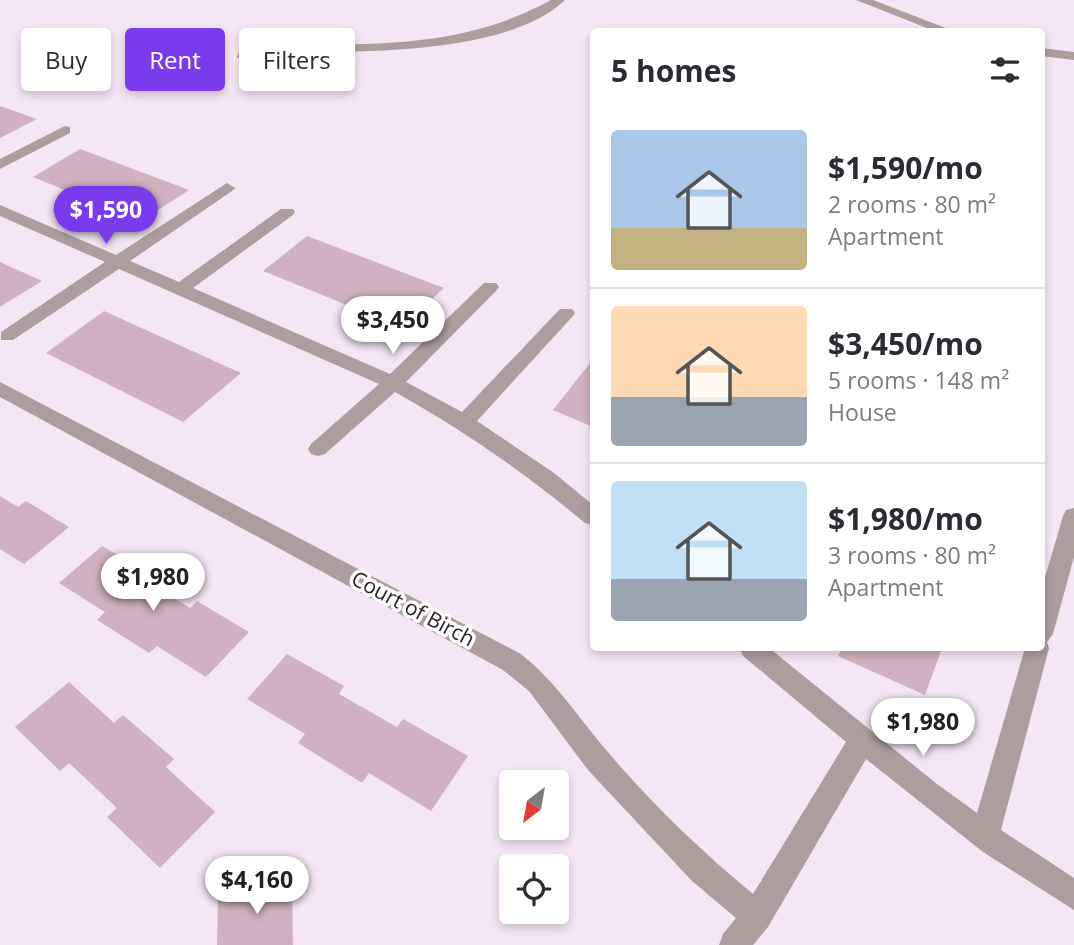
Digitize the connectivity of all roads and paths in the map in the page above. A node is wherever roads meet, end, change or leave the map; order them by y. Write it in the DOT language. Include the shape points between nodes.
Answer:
graph roads {
  1 [pos="559,0"];
  2 [pos="862,0"];
  3 [pos="939,28"];
  4 [pos="355,49"];
  5 [pos="1045,52"];
  6 [pos="1074,56"];
  7 [pos="65,130"];
  8 [pos="0,165"];
  9 [pos="227,188"];
  10 [pos="0,210"];
  11 [pos="287,212"];
  12 [pos="118,260"];
  13 [pos="490,287"];
  14 [pos="181,289"];
  15 [pos="566,313"];
  16 [pos="7,336"];
  17 [pos="393,383"];
  18 [pos="0,389"];
  19 [pos="464,422"];
  20 [pos="318,449"];
  21 [pos="590,515"];
  22 [pos="1074,516"];
  23 [pos="1045,620"];
  24 [pos="756,651"];
  25 [pos="1037,651"];
  26 [pos="863,739"];
  27 [pos="985,836"];
  28 [pos="1074,895"];
  29 [pos="757,916"];
  30 [pos="734,945"];
  1 -- 4 [label="street" via="521,22 458,40"];
  2 -- 3 [label="street"];
  5 -- 6 [label="street"];
  7 -- 8 [label="street"];
  9 -- 12 [label="street"];
  10 -- 12 [label="street"];
  11 -- 14 [label="street"];
  12 -- 14 [label="street"];
  12 -- 16 [label="street"];
  13 -- 17 [label="street"];
  14 -- 17 [label="street"];
  15 -- 19 [label="street"];
  17 -- 19 [label="street"];
  17 -- 20 [label="street"];
  18 -- 29 [label="street, Court of Birch" via="512,662 538,682 598,761 693,861"];
  19 -- 21 [label="street"];
  22 -- 23 [label="street"];
  24 -- 26 [label="street"];
  25 -- 27 [label="street"];
  26 -- 27 [label="street"];
  26 -- 29 [label="street"];
  27 -- 28 [label="street"];
  29 -- 30 [label="street"];
}
